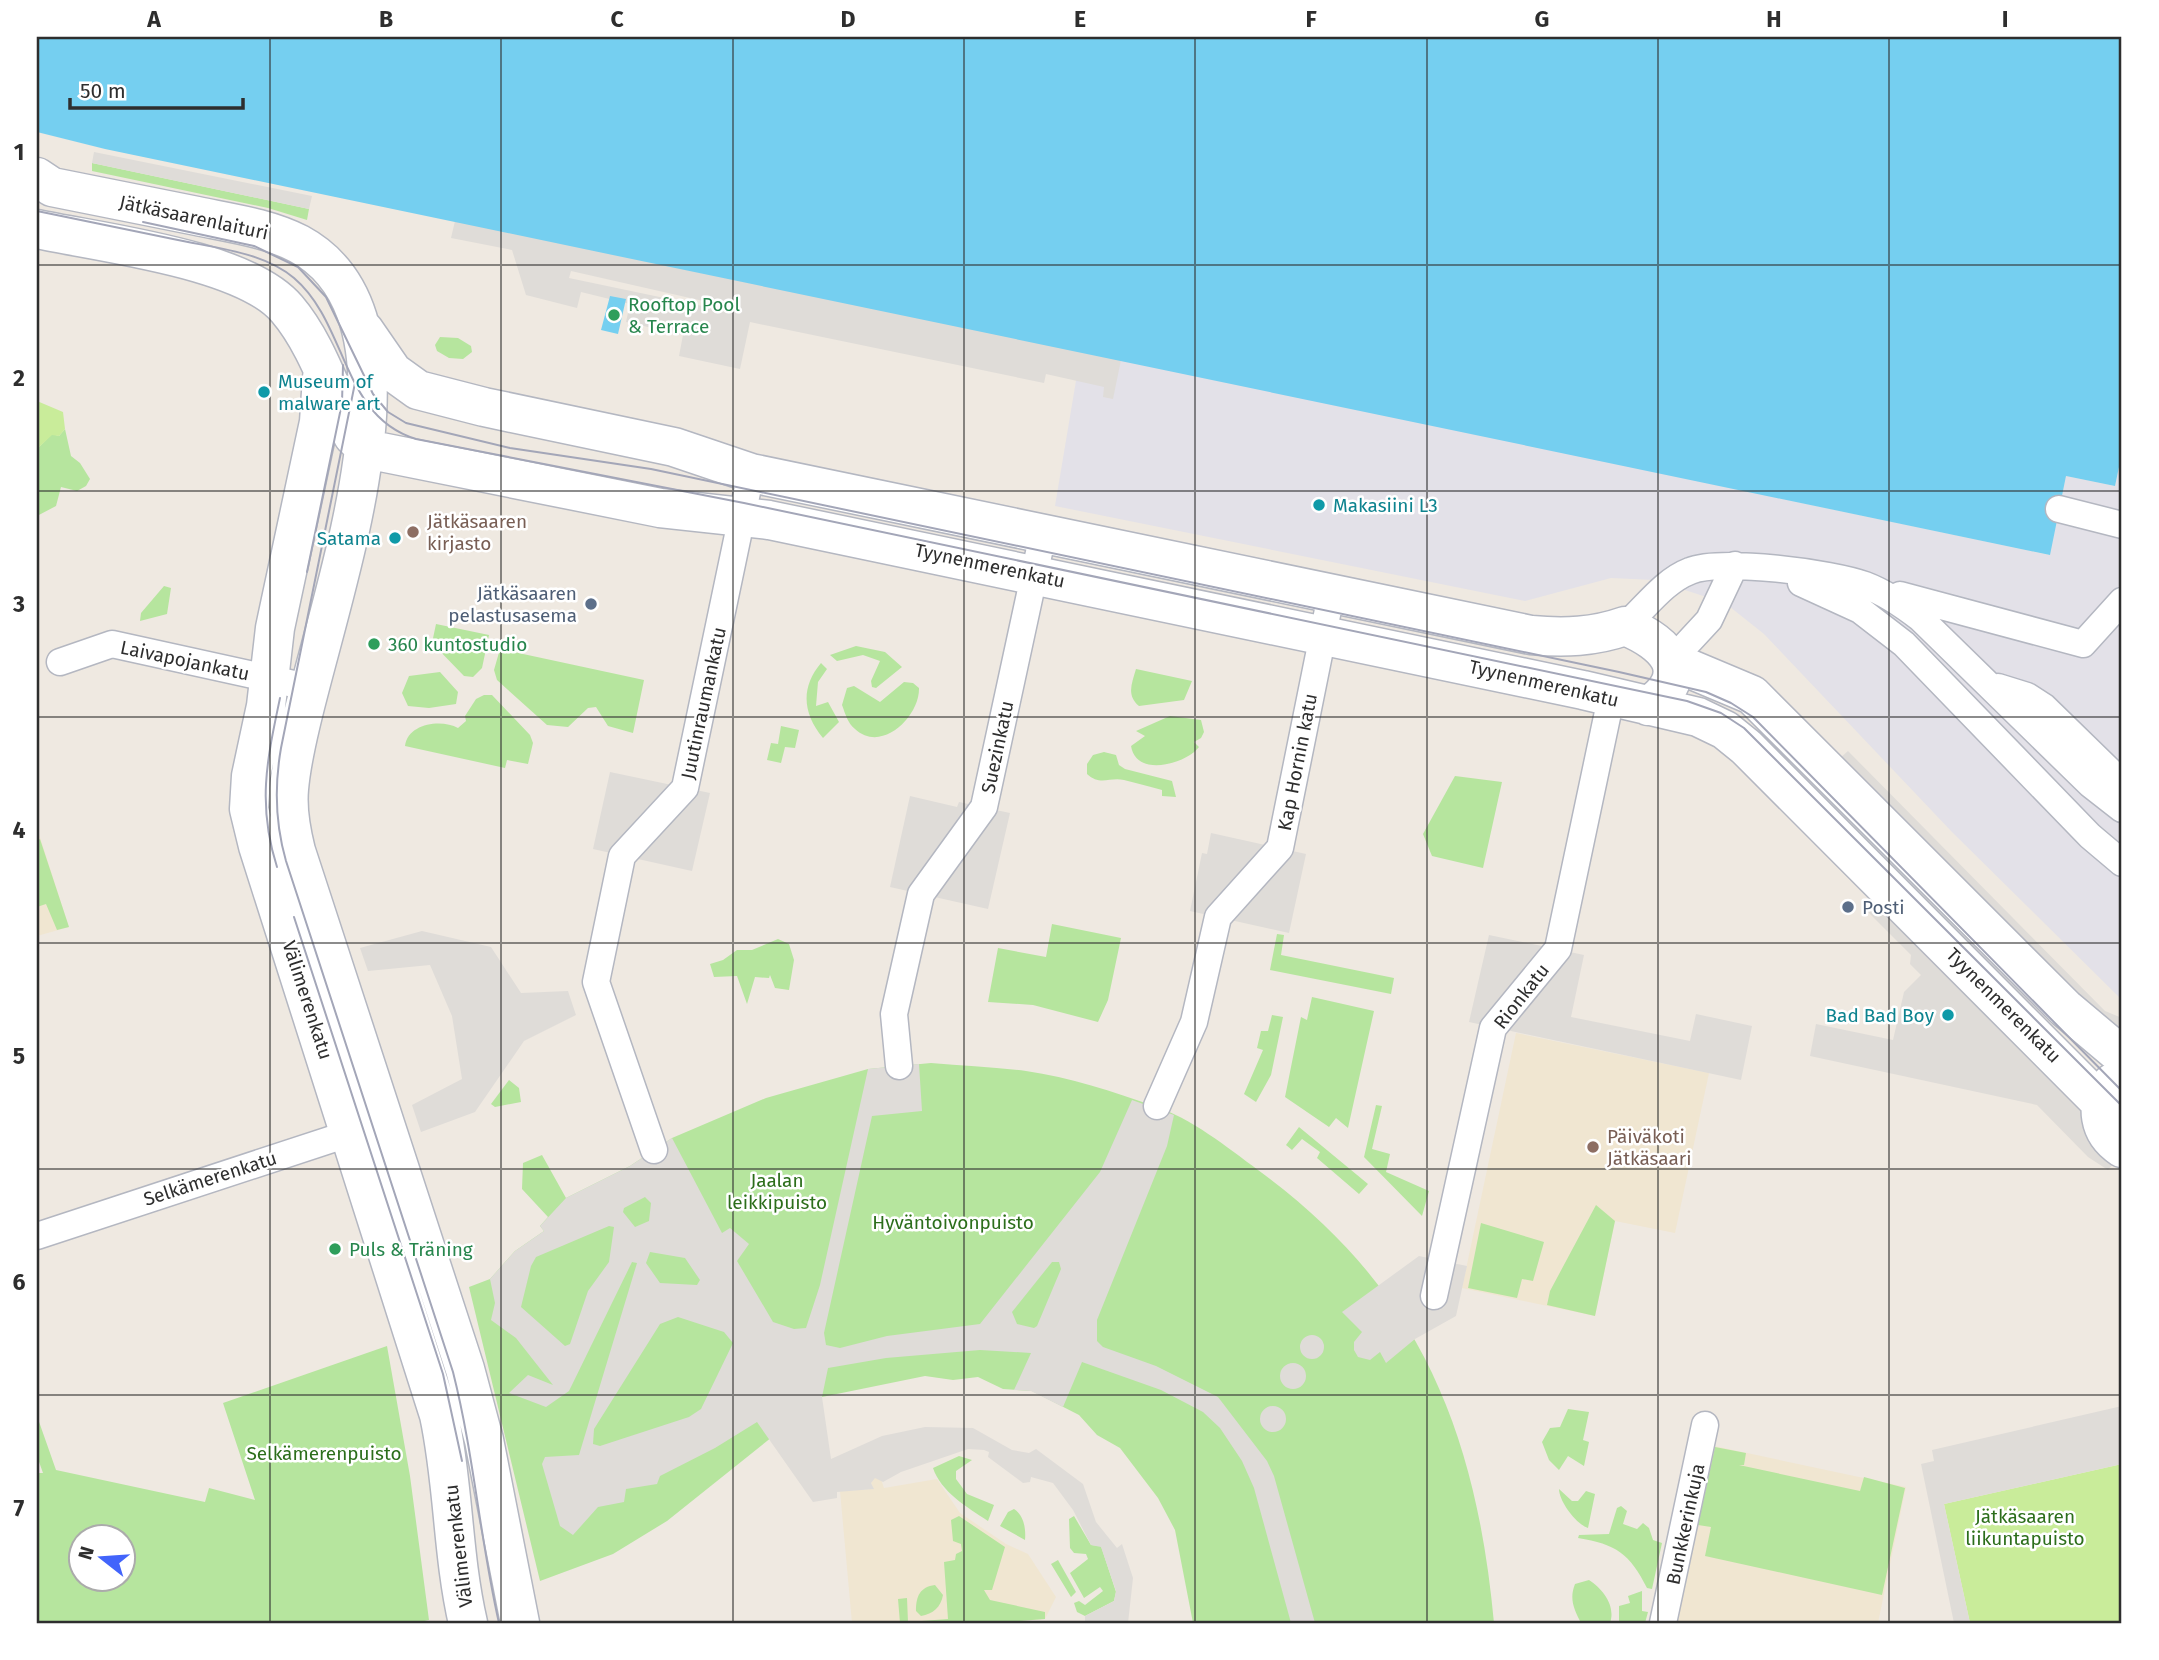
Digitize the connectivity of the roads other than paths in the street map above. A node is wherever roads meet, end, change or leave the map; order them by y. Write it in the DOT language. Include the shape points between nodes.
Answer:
graph roads {
  1 [pos="37,177"];
  2 [pos="37,229"];
  3 [pos="362,328"];
  4 [pos="321,372"];
  5 [pos="418,390"];
  6 [pos="356,412"];
  7 [pos="312,459"];
  8 [pos="362,467"];
  9 [pos="751,473"];
  10 [pos="2059,509"];
  11 [pos="741,517"];
  12 [pos="2122,525"];
  13 [pos="1042,534"];
  14 [pos="1735,565"];
  15 [pos="1768,568"];
  16 [pos="1034,574"];
  17 [pos="1862,584"];
  18 [pos="1331,595"];
  19 [pos="2122,601"];
  20 [pos="1625,626"];
  21 [pos="1322,635"];
  22 [pos="1671,661"];
  23 [pos="60,662"];
  24 [pos="269,678"];
  25 [pos="1991,684"];
  26 [pos="312,688"];
  27 [pos="1611,698"];
  28 [pos="1648,706"];
  29 [pos="2122,783"];
  30 [pos="2122,809"];
  31 [pos="2122,863"];
  32 [pos="2122,1056"];
  33 [pos="899,1066"];
  34 [pos="2112,1090"];
  35 [pos="1157,1106"];
  36 [pos="368,1127"];
  37 [pos="2122,1148"];
  38 [pos="654,1150"];
  39 [pos="37,1236"];
  40 [pos="1434,1296"];
  41 [pos="1705,1425"];
  42 [pos="468,1623"];
  43 [pos="520,1623"];
  44 [pos="1664,1623"];
  1 -- 3 [label="main road, Jätkäsaarenlaituri" via="52,187 247,226 291,240 331,271"];
  2 -- 4 [label="main road" via="212,266 255,282 288,310"];
  3 -- 5 [label="main road" via="393,372"];
  3 -- 6 [label="main road, Jätkäsaarenlaituri"];
  4 -- 6 [label="main road"];
  4 -- 7 [label="main road, Välimerenkatu" via="321,407"];
  5 -- 6 [label="main road"];
  5 -- 9 [label="main road" via="674,447"];
  6 -- 7 [label="main road" via="322,442"];
  6 -- 8 [label="main road" via="353,436"];
  7 -- 24 [label="main road, Välimerenkatu" via="275,628"];
  8 -- 11 [label="main road, Tyynenmerenkatu"];
  8 -- 26 [label="main road"];
  9 -- 11 [label="street, Juutinraumankatu"];
  9 -- 13 [label="main road"];
  10 -- 12 [label="street"];
  11 -- 16 [label="main road, Tyynenmerenkatu"];
  11 -- 38 [label="street, Juutinraumankatu" via="685,788 622,856 596,982"];
  13 -- 16 [label="street, Suezinkatu"];
  13 -- 18 [label="main road"];
  14 -- 15 [label="street"];
  14 -- 20 [label="street" via="1705,565 1669,581"];
  14 -- 22 [label="street" via="1709,620"];
  15 -- 17 [label="street"];
  15 -- 31 [label="street" via="1860,610 1904,643 2090,836"];
  16 -- 21 [label="main road, Tyynenmerenkatu"];
  16 -- 33 [label="street, Suezinkatu" via="984,807 921,894 894,1014"];
  17 -- 19 [label="street" via="2083,644"];
  17 -- 25 [label="street" via="1896,598"];
  18 -- 20 [label="main road" via="1531,635 1572,637"];
  18 -- 21 [label="street, Kap Hornin katu"];
  20 -- 22 [label="main road" via="1659,642"];
  21 -- 27 [label="main road, Tyynenmerenkatu"];
  21 -- 35 [label="street, Kap Hornin katu" via="1280,848 1218,917 1194,1022"];
  22 -- 28 [label="main road" via="1669,682"];
  22 -- 32 [label="main road" via="1752,695 2066,1008"];
  23 -- 24 [label="street, Laivapojankatu" via="112,644"];
  24 -- 26 [label="street, Laivapojankatu"];
  24 -- 36 [label="main road, Välimerenkatu" via="251,776 252,826"];
  25 -- 29 [label="street" via="2044,707"];
  25 -- 30 [label="street" via="2090,784"];
  26 -- 36 [label="main road" via="296,742 288,811"];
  27 -- 28 [label="main road, Tyynenmerenkatu"];
  27 -- 40 [label="street, Rionkatu" via="1558,949 1493,1028"];
  28 -- 34 [label="main road, Tyynenmerenkatu" via="1713,723 1746,747"];
  34 -- 37 [label="main road, Tyynenmerenkatu" via="2104,1131"];
  36 -- 39 [label="street, Selkämerenkatu"];
  36 -- 42 [label="main road, Välimerenkatu" via="439,1415"];
  36 -- 43 [label="main road" via="454,1337 481,1428"];
  41 -- 44 [label="street, Bunkkerinkuja"];
}
